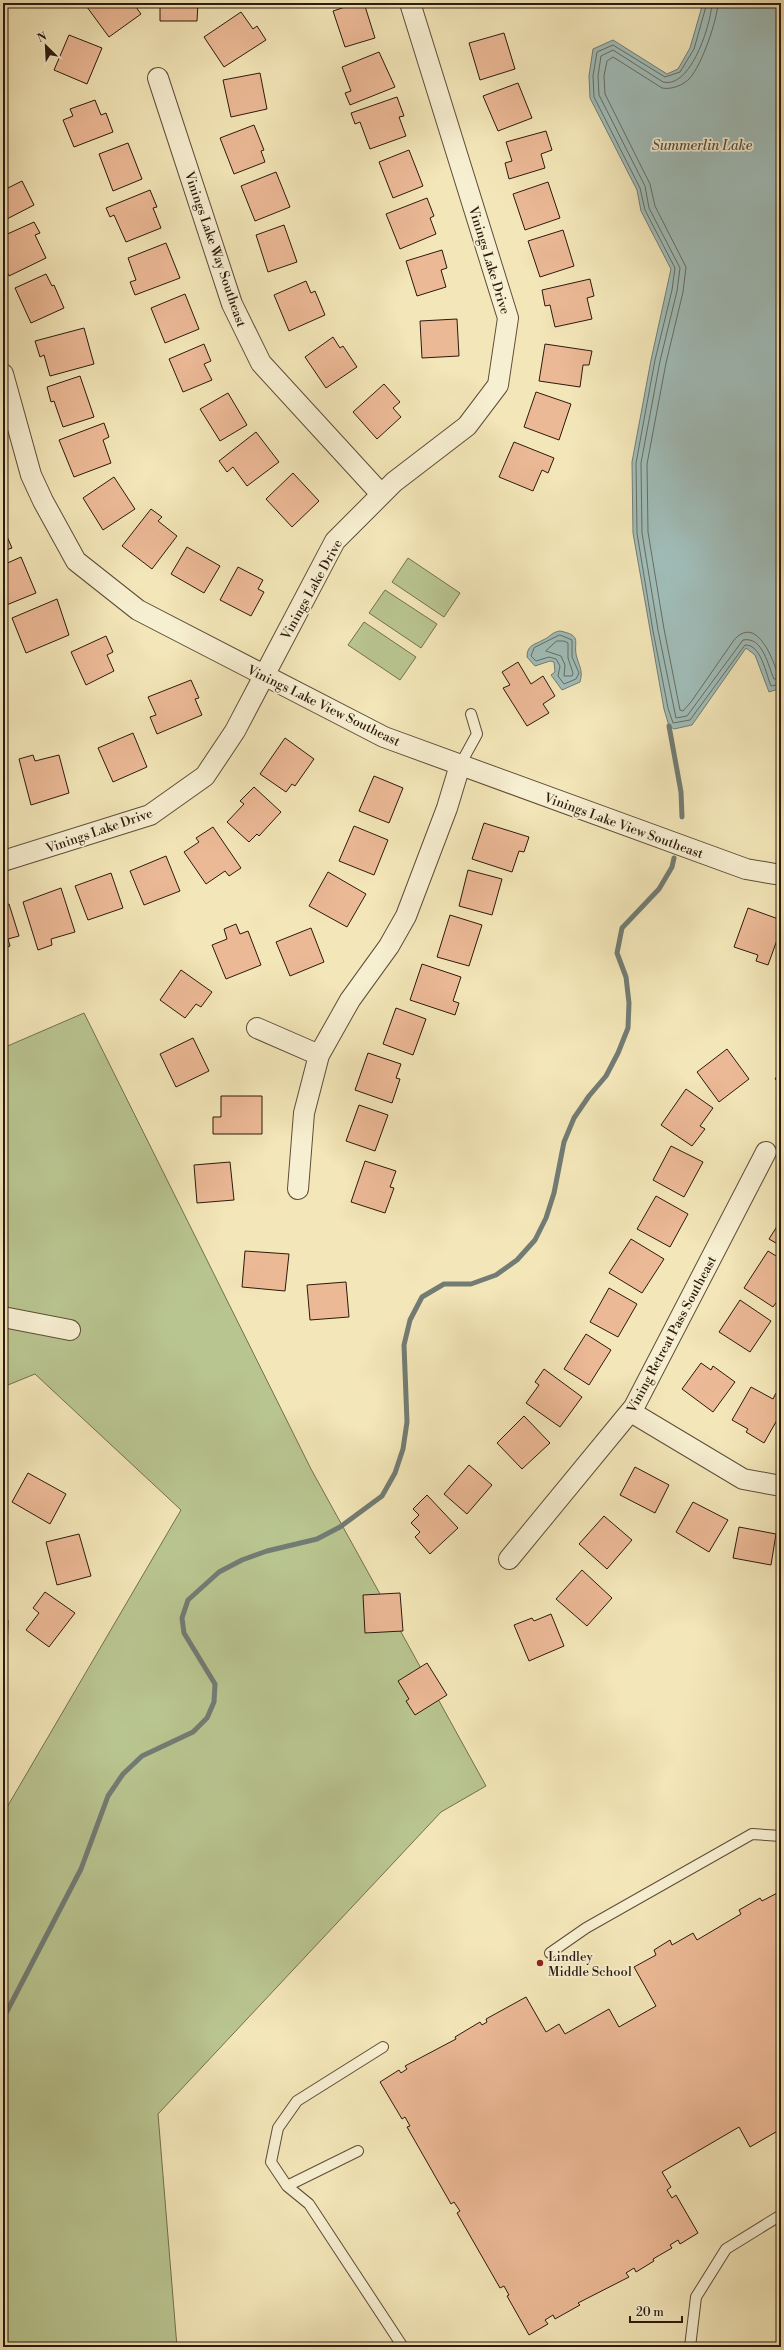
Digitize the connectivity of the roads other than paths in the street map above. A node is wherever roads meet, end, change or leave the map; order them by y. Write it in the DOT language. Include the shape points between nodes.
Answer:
graph roads {
  1 [pos="410,3"];
  2 [pos="158,78"];
  3 [pos="3,374"];
  4 [pos="382,494"];
  5 [pos="264,676"];
  6 [pos="471,714"];
  7 [pos="460,765"];
  8 [pos="3,861"];
  9 [pos="781,874"];
  10 [pos="257,1028"];
  11 [pos="319,1055"];
  12 [pos="766,1152"];
  13 [pos="298,1189"];
  14 [pos="3,1317"];
  15 [pos="70,1330"];
  16 [pos="631,1412"];
  17 [pos="781,1486"];
  18 [pos="509,1559"];
  19 [pos="781,1836"];
  20 [pos="550,1953"];
  21 [pos="383,2047"];
  22 [pos="358,2151"];
  23 [pos="287,2186"];
  24 [pos="781,2215"];
  25 [pos="403,2347"];
  26 [pos="690,2347"];
  1 -- 4 [label="street, Vinings Lake Drive" via="508,318 498,385 467,426"];
  2 -- 4 [label="street, Vinings Lake Way Southeast" via="232,304 246,335 262,363"];
  3 -- 5 [label="street, Vinings Lake View Southeast" via="31,475 76,561 138,610"];
  4 -- 5 [label="street, Vinings Lake Drive" via="335,541"];
  5 -- 7 [label="street, Vinings Lake View Southeast" via="384,737"];
  5 -- 8 [label="street, Vinings Lake Drive" via="235,731 205,776 150,815"];
  6 -- 7 [label="lane" via="477,734"];
  7 -- 9 [label="street, Vinings Lake View Southeast" via="746,869"];
  7 -- 11 [label="street" via="447,808 406,916 389,946 350,1000"];
  10 -- 11 [label="street"];
  11 -- 13 [label="street" via="304,1113"];
  12 -- 16 [label="street, Vining Retreat Pass Southeast"];
  14 -- 15 [label="street"];
  16 -- 17 [label="street" via="743,1479"];
  16 -- 18 [label="street, Vining Retreat Pass Southeast"];
  19 -- 20 [label="lane" via="752,1834 586,1928"];
  21 -- 23 [label="lane" via="297,2101 278,2128 271,2162"];
  22 -- 23 [label="lane"];
  23 -- 25 [label="lane" via="309,2204"];
  24 -- 26 [label="lane" via="726,2249 696,2296"];
}
